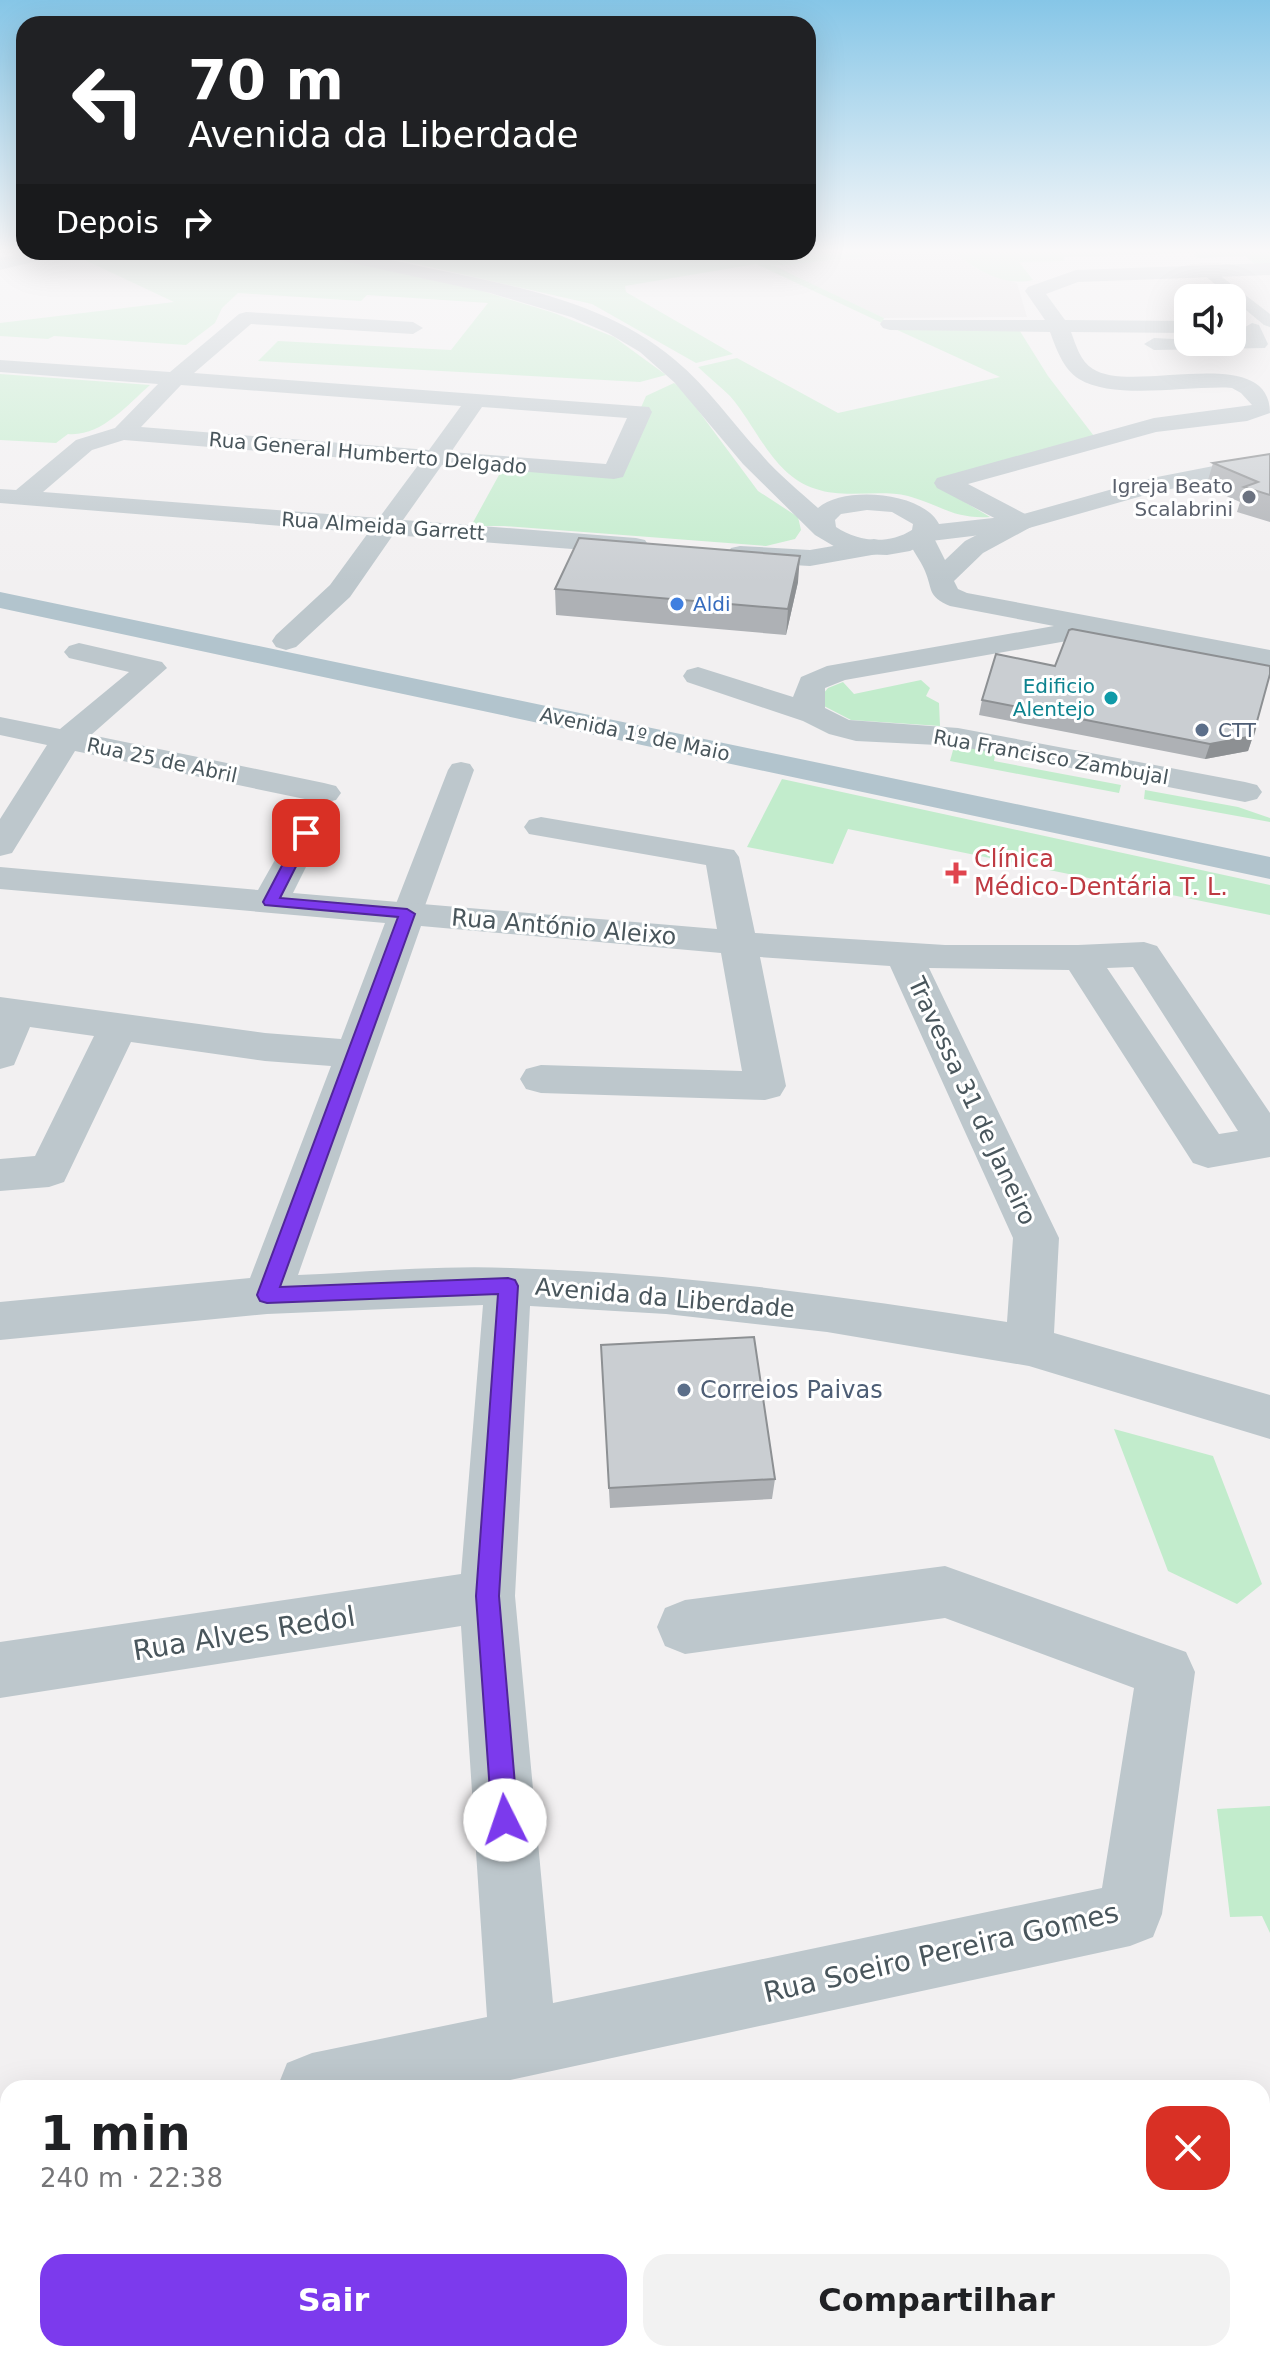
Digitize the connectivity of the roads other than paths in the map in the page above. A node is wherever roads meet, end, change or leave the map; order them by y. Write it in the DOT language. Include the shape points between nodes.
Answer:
graph roads {
  1 [pos="193,363"];
  2 [pos="664,363"];
  3 [pos="1076,363"];
  4 [pos="0,366"];
  5 [pos="178,376"];
  6 [pos="477,399"];
  7 [pos="123,433"];
  8 [pos="432,459"];
  9 [pos="1270,462"];
  10 [pos="781,486"];
  11 [pos="11,497"];
  12 [pos="867,502"];
  13 [pos="1022,522"];
  14 [pos="387,526"];
  15 [pos="823,527"];
  16 [pos="920,528"];
  17 [pos="654,547"];
  18 [pos="877,547"];
  19 [pos="715,552"];
  20 [pos="766,557"];
  21 [pos="937,572"];
  22 [pos="0,581"];
  23 [pos="0,600"];
  24 [pos="1101,627"];
  25 [pos="286,641"];
  26 [pos="79,652"];
  27 [pos="1270,659"];
  28 [pos="698,676"];
  29 [pos="813,714"];
  30 [pos="0,726"];
  31 [pos="66,740"];
  32 [pos="461,770"];
  33 [pos="324,793"];
  34 [pos="1262,796"];
  35 [pos="541,827"];
  36 [pos="306,833"];
  37 [pos="1270,844"];
  38 [pos="0,846"];
  39 [pos="1270,868"];
  40 [pos="0,878"];
  41 [pos="270,902"];
  42 [pos="407,914"];
  43 [pos="736,943"];
  44 [pos="903,953"];
  45 [pos="1081,958"];
  46 [pos="8,1011"];
  47 [pos="119,1025"];
  48 [pos="356,1054"];
  49 [pos="0,1055"];
  50 [pos="541,1079"];
  51 [pos="0,1175"];
  52 [pos="508,1286"];
  53 [pos="267,1295"];
  54 [pos="0,1321"];
  55 [pos="1029,1346"];
  56 [pos="1270,1417"];
  57 [pos="487,1596"];
  58 [pos="685,1627"];
  59 [pos="0,1670"];
  60 [pos="523,2043"];
  61 [pos="350,2080"];
  1 -- 5 [label="street"];
  2 -- 10 [label="street" via="697,388"];
  3 -- 13 [label="street" via="1086,375 1109,380 1237,382 1263,405 1261,410 1154,425 946,483"];
  4 -- 5 [label="street"];
  5 -- 6 [label="street"];
  5 -- 7 [label="street"];
  6 -- 8 [label="street"];
  6 -- 8 [label="street, Rua General Humberto Delgado" via="641,412 614,472"];
  7 -- 8 [label="street, Rua General Humberto Delgado"];
  7 -- 11 [label="street" via="84,445"];
  8 -- 14 [label="street"];
  9 -- 13 [label="street" via="1152,485"];
  10 -- 12 [label="street" via="822,499"];
  10 -- 15 [label="street"];
  11 -- 14 [label="street, Rua Almeida Garrett"];
  12 -- 15 [label="street" via="833,508 822,518"];
  12 -- 16 [label="street" via="894,505"];
  13 -- 16 [label="street"];
  13 -- 21 [label="street"];
  14 -- 17 [label="street, Rua Almeida Garrett"];
  14 -- 25 [label="street" via="340,591"];
  15 -- 18 [label="street" via="838,539"];
  15 -- 20 [label="street" via="816,542 805,549"];
  16 -- 18 [label="street" via="904,544"];
  16 -- 21 [label="street"];
  18 -- 20 [label="street" via="810,558"];
  18 -- 21 [label="street"];
  19 -- 20 [label="street"];
  21 -- 24 [label="street" via="941,587 960,600"];
  22 -- 25 [label="main road, Avenida 1º de Maio"];
  23 -- 39 [label="main road, Avenida 1º de Maio"];
  24 -- 27 [label="street"];
  24 -- 29 [label="street" via="838,672 812,683 807,700"];
  25 -- 37 [label="main road, Avenida 1º de Maio"];
  26 -- 31 [label="street" via="152,668"];
  28 -- 29 [label="street, Rua Francisco Zambujal"];
  29 -- 34 [label="street, Rua Francisco Zambujal" via="841,728 953,737"];
  30 -- 31 [label="street, Rua 25 de Abril"];
  31 -- 33 [label="street, Rua 25 de Abril"];
  31 -- 38 [label="street"];
  32 -- 42 [label="street"];
  35 -- 43 [label="street" via="722,857"];
  36 -- 41 [label="street"];
  40 -- 41 [label="street, Rua António Aleixo"];
  41 -- 42 [label="street, Rua António Aleixo"];
  42 -- 43 [label="street, Rua António Aleixo"];
  42 -- 48 [label="street"];
  43 -- 44 [label="street, Rua António Aleixo"];
  43 -- 50 [label="street" via="765,1086"];
  44 -- 45 [label="street, Rua António Aleixo"];
  44 -- 55 [label="street, Travessa 31 de Janeiro" via="1036,1238"];
  45 -- 45 [label="street, Rua António Aleixo" via="1208,1152 1267,1142 1144,954"];
  46 -- 47 [label="street"];
  46 -- 49 [label="street"];
  47 -- 48 [label="street" via="265,1047"];
  47 -- 51 [label="street" via="49,1171"];
  48 -- 53 [label="street"];
  52 -- 53 [label="street, Avenida da Liberdade"];
  52 -- 55 [label="street, Avenida da Liberdade" via="812,1311"];
  52 -- 57 [label="street"];
  53 -- 54 [label="street, Avenida da Liberdade"];
  55 -- 56 [label="street, Avenida da Liberdade"];
  57 -- 59 [label="street, Rua Alves Redol"];
  57 -- 60 [label="street"];
  58 -- 60 [label="street, Rua Soeiro Pereira Gomes" via="945,1592 1166,1672 1130,1914"];
  60 -- 61 [label="street, Rua Soeiro Pereira Gomes"];
}
